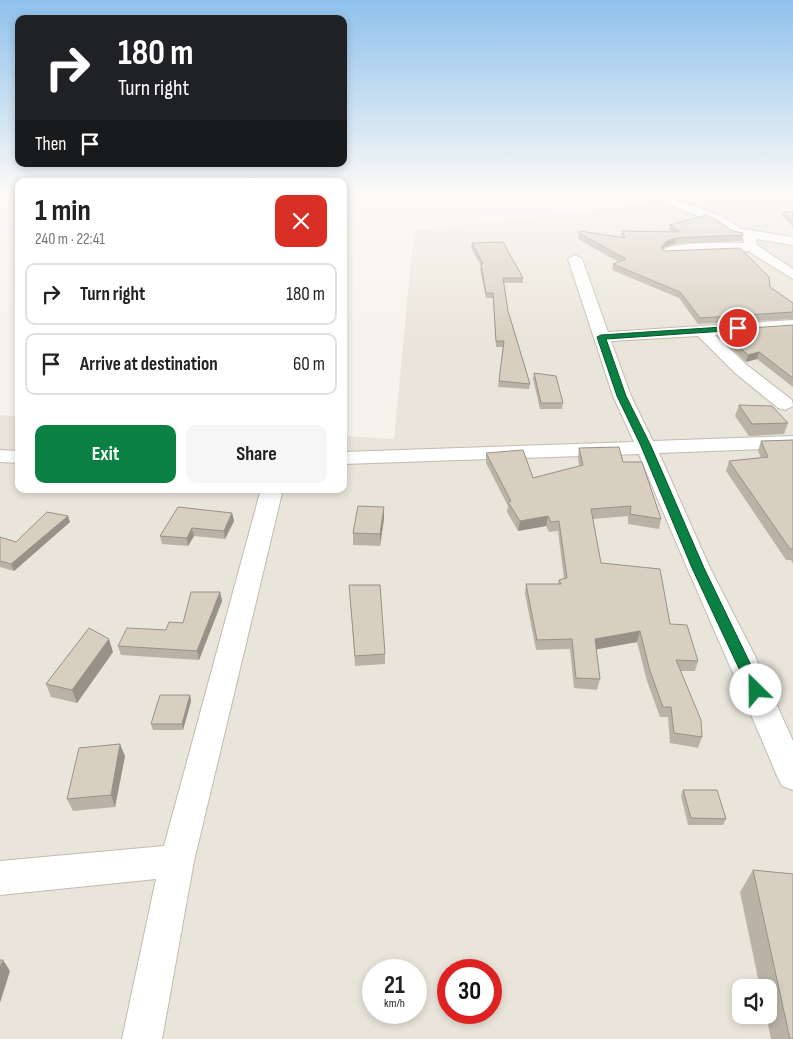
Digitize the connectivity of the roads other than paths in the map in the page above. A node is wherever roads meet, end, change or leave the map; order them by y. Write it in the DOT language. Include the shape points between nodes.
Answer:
graph roads {
  1 [pos="750,241"];
  2 [pos="793,241"];
  3 [pos="668,252"];
  4 [pos="574,259"];
  5 [pos="793,275"];
  6 [pos="793,325"];
  7 [pos="702,331"];
  8 [pos="601,337"];
  9 [pos="785,404"];
  10 [pos="793,442"];
  11 [pos="646,446"];
  12 [pos="0,456"];
  13 [pos="15,457"];
  14 [pos="347,458"];
  15 [pos="271,493"];
  16 [pos="793,776"];
  17 [pos="176,862"];
  18 [pos="0,878"];
  19 [pos="142,1039"];
  1 -- 2 [label="street"];
  1 -- 3 [label="street"];
  1 -- 5 [label="street"];
  4 -- 8 [label="street"];
  6 -- 7 [label="street"];
  7 -- 8 [label="street"];
  7 -- 9 [label="street" via="752,380"];
  8 -- 11 [label="street" via="622,396"];
  10 -- 11 [label="street"];
  11 -- 14 [label="street"];
  11 -- 16 [label="street"];
  12 -- 13 [label="street"];
  15 -- 17 [label="street"];
  17 -- 18 [label="street"];
  17 -- 19 [label="street"];
}
